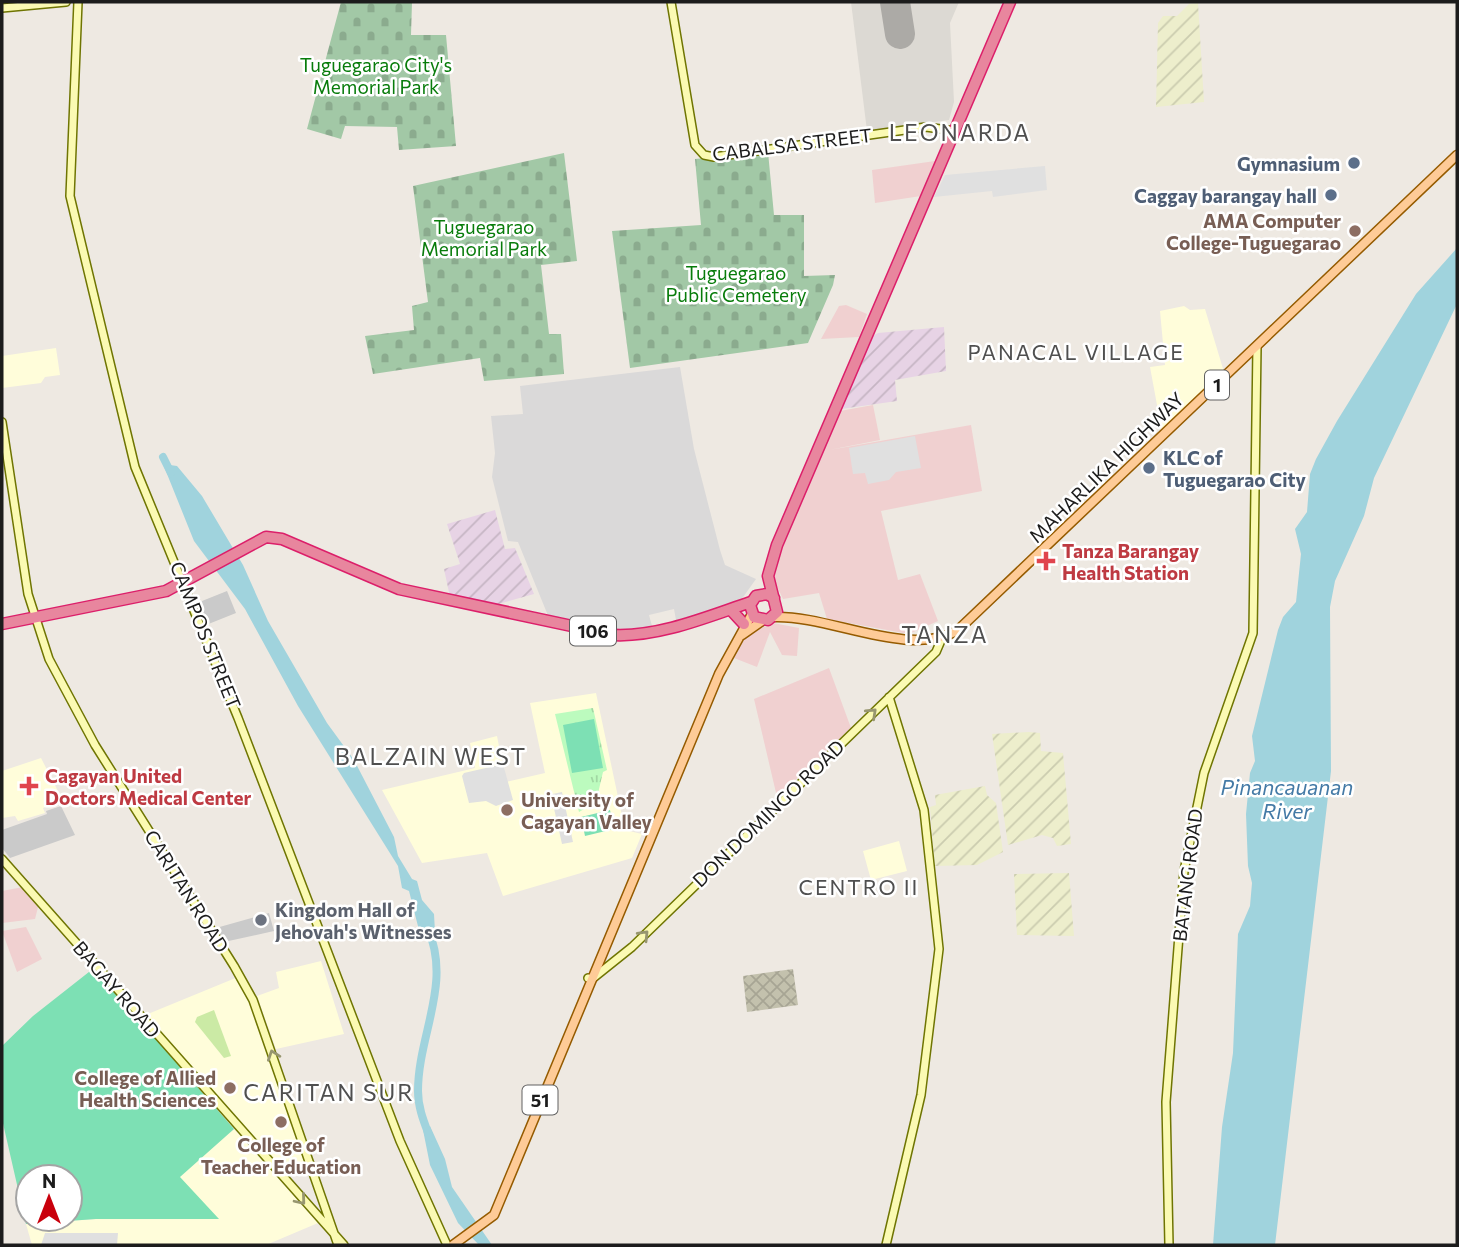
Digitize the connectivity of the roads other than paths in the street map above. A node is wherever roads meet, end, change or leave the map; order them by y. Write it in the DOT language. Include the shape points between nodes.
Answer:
graph roads {
  1 [pos="66,2"];
  2 [pos="78,2"];
  3 [pos="671,2"];
  4 [pos="1010,2"];
  5 [pos="2,8"];
  6 [pos="955,131"];
  7 [pos="1457,155"];
  8 [pos="1257,346"];
  9 [pos="2,422"];
  10 [pos="772,560"];
  11 [pos="184,582"];
  12 [pos="776,601"];
  13 [pos="753,606"];
  14 [pos="731,610"];
  15 [pos="774,617"];
  16 [pos="796,618"];
  17 [pos="33,619"];
  18 [pos="762,621"];
  19 [pos="2,624"];
  20 [pos="744,624"];
  21 [pos="942,638"];
  22 [pos="738,640"];
  23 [pos="889,697"];
  24 [pos="2,859"];
  25 [pos="590,978"];
  26 [pos="335,1236"];
  27 [pos="455,1244"];
  28 [pos="338,1245"];
  29 [pos="344,1245"];
  30 [pos="886,1245"];
  31 [pos="1169,1245"];
  1 -- 5 [label="street"];
  2 -- 11 [label="street, CAMPOS STREET" via="69,154 72,208 135,467"];
  3 -- 6 [label="street, CABALSA STREET" via="695,145 704,155 926,127"];
  4 -- 6 [label="highway"];
  6 -- 10 [label="highway"];
  7 -- 8 [label="main road, MAHARLIKA HIGHWAY / 1"];
  8 -- 21 [label="main road, MAHARLIKA HIGHWAY / 1" via="976,615"];
  8 -- 31 [label="street, BATANG ROAD" via="1254,634 1204,773 1184,871 1166,1102"];
  9 -- 17 [label="street, CARITAN ROAD"];
  10 -- 12 [label="highway" via="768,576"];
  10 -- 13 [label="highway"];
  11 -- 14 [label="highway, 106" via="266,537 282,539 399,589 614,635 636,635"];
  11 -- 17 [label="highway, 106" via="144,596"];
  11 -- 27 [label="street, CAMPOS STREET" via="400,1141"];
  12 -- 13 [label="highway" via="767,594"];
  12 -- 15 [label="highway"];
  12 -- 16 [label="main road"];
  13 -- 14 [label="highway, 106"];
  13 -- 18 [label="highway"];
  13 -- 20 [label="main road, 51"];
  14 -- 20 [label="highway"];
  15 -- 16 [label="main road"];
  15 -- 18 [label="highway"];
  16 -- 21 [label="main road" via="915,641"];
  17 -- 19 [label="highway, 106"];
  26 -- 17 [label="street, CARITAN ROAD, one-way" via="253,1000 62,687"];
  18 -- 22 [label="main road, 51"];
  20 -- 22 [label="main road, 51"];
  21 -- 23 [label="street, DON DOMINGO ROAD" via="936,652"];
  22 -- 25 [label="main road, 51"];
  25 -- 23 [label="street, DON DOMINGO ROAD, one-way" via="632,947"];
  23 -- 30 [label="street" via="924,810 939,949 918,1113"];
  24 -- 26 [label="street, BAGAY ROAD, one-way"];
  25 -- 27 [label="main road, 51" via="494,1215"];
  26 -- 28 [label="street, CARITAN ROAD"];
  26 -- 29 [label="street, BAGAY ROAD"];
}
